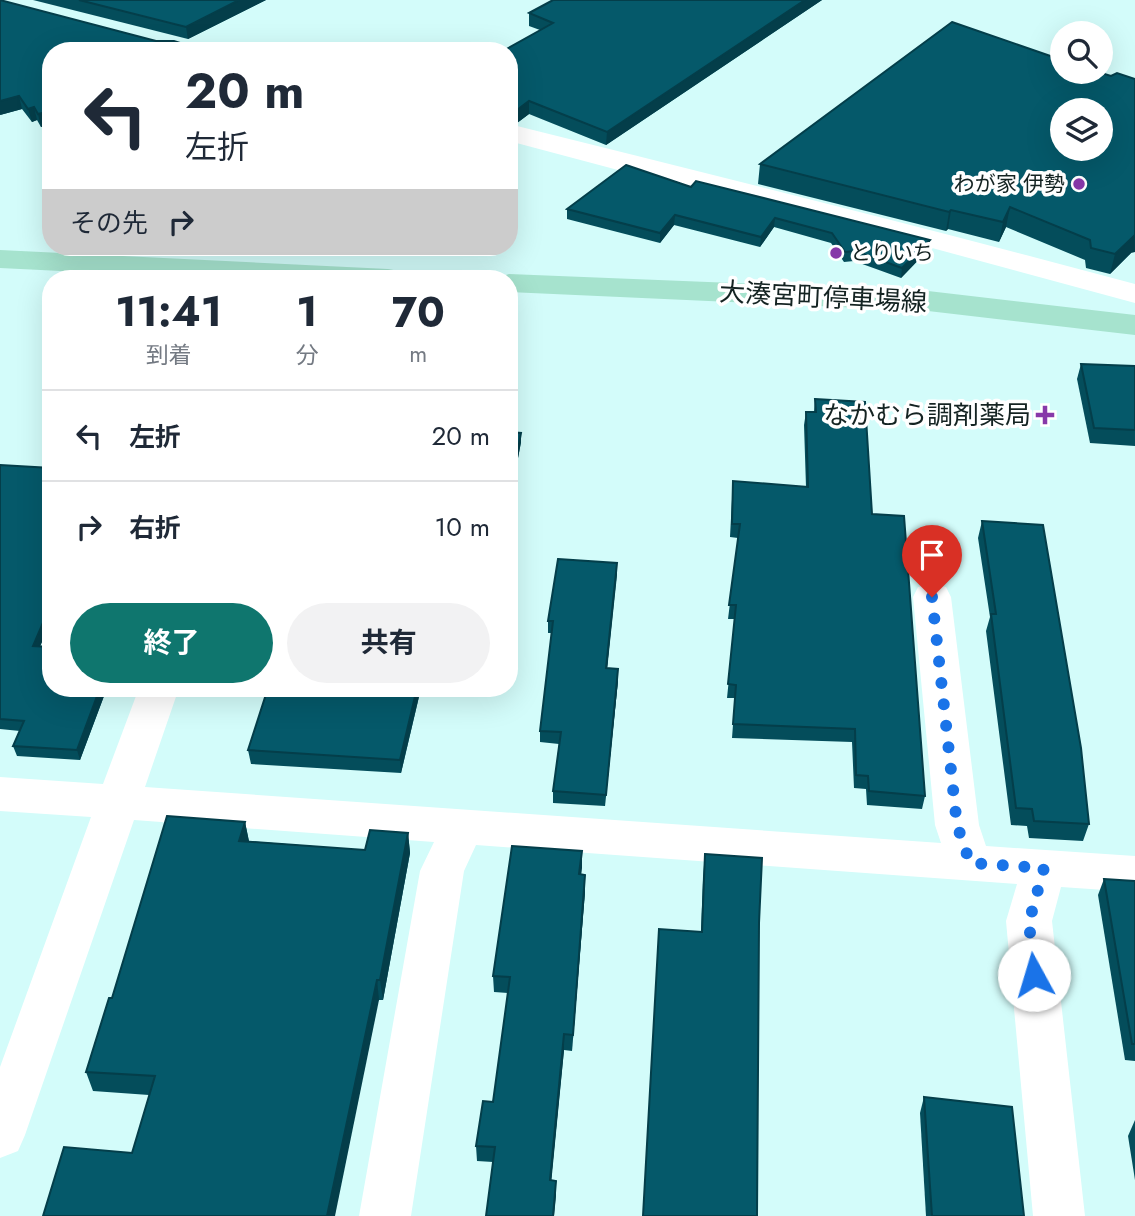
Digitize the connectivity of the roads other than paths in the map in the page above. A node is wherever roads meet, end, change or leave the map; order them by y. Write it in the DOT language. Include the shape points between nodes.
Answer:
graph roads {
  1 [pos="518,134"];
  2 [pos="0,259"];
  3 [pos="197,270"];
  4 [pos="518,283"];
  5 [pos="1135,294"];
  6 [pos="1135,325"];
  7 [pos="932,597"];
  8 [pos="156,697"];
  9 [pos="0,794"];
  10 [pos="118,803"];
  11 [pos="463,827"];
  12 [pos="970,863"];
  13 [pos="1044,868"];
  14 [pos="1135,874"];
  15 [pos="0,1135"];
  16 [pos="385,1216"];
  17 [pos="1059,1216"];
  1 -- 5 [label="street"];
  2 -- 3 [label="main road"];
  4 -- 6 [label="main road, 大湊宮町停車場線" via="928,301"];
  7 -- 12 [label="street" via="957,825"];
  8 -- 10 [label="street"];
  9 -- 10 [label="street"];
  10 -- 11 [label="street"];
  10 -- 15 [label="street"];
  11 -- 12 [label="street"];
  11 -- 16 [label="street" via="442,871"];
  12 -- 13 [label="street"];
  13 -- 14 [label="street"];
  13 -- 17 [label="street" via="1029,922"];
}
